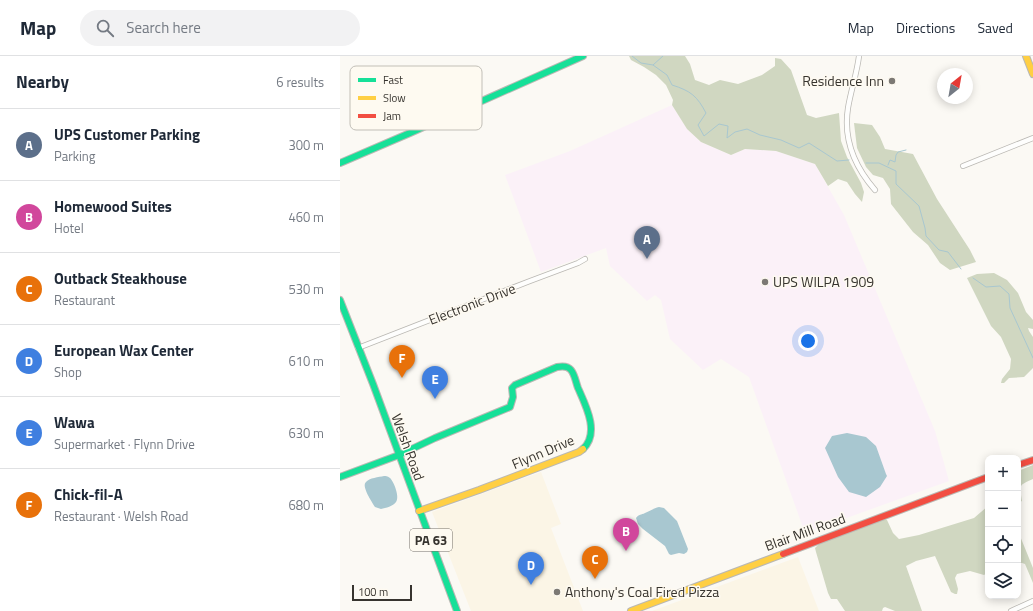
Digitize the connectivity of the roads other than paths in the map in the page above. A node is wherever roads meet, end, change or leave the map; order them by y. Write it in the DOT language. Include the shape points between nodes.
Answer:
graph roads {
  1 [pos="583,56"];
  2 [pos="859,56"];
  3 [pos="1026,56"];
  4 [pos="1033,74"];
  5 [pos="482,101"];
  6 [pos="417,130"];
  7 [pos="1033,138"];
  8 [pos="340,163"];
  9 [pos="962,166"];
  10 [pos="875,190"];
  11 [pos="585,259"];
  12 [pos="340,300"];
  13 [pos="358,348"];
  14 [pos="399,455"];
  15 [pos="1033,460"];
  16 [pos="1021,464"];
  17 [pos="340,477"];
  18 [pos="985,478"];
  19 [pos="419,511"];
  20 [pos="1033,601"];
  21 [pos="454,602"];
  22 [pos="457,611"];
  23 [pos="461,611"];
  24 [pos="631,611"];
  25 [pos="1011,611"];
  1 -- 5 [label="main road"];
  2 -- 10 [label="street" via="848,110 848,136 860,171"];
  3 -- 4 [label="main road"];
  6 -- 8 [label="main road"];
  7 -- 9 [label="street"];
  11 -- 13 [label="street, Electronic Drive"];
  12 -- 13 [label="main road, Welsh Road / PA 63"];
  13 -- 14 [label="main road, Welsh Road / PA 63"];
  14 -- 17 [label="main road"];
  14 -- 19 [label="main road, Welsh Road / PA 63"];
  14 -- 19 [label="main road, Flynn Drive" via="510,407 512,388 515,385 557,367 564,366 571,370 589,414 590,437 579,452"];
  15 -- 16 [label="main road"];
  18 -- 24 [label="main road, Blair Mill Road"];
  19 -- 21 [label="main road, Welsh Road / PA 63"];
  20 -- 25 [label="street"];
  21 -- 22 [label="main road, Welsh Road / PA 63"];
  21 -- 23 [label="main road, Welsh Road / PA 63"];
}
